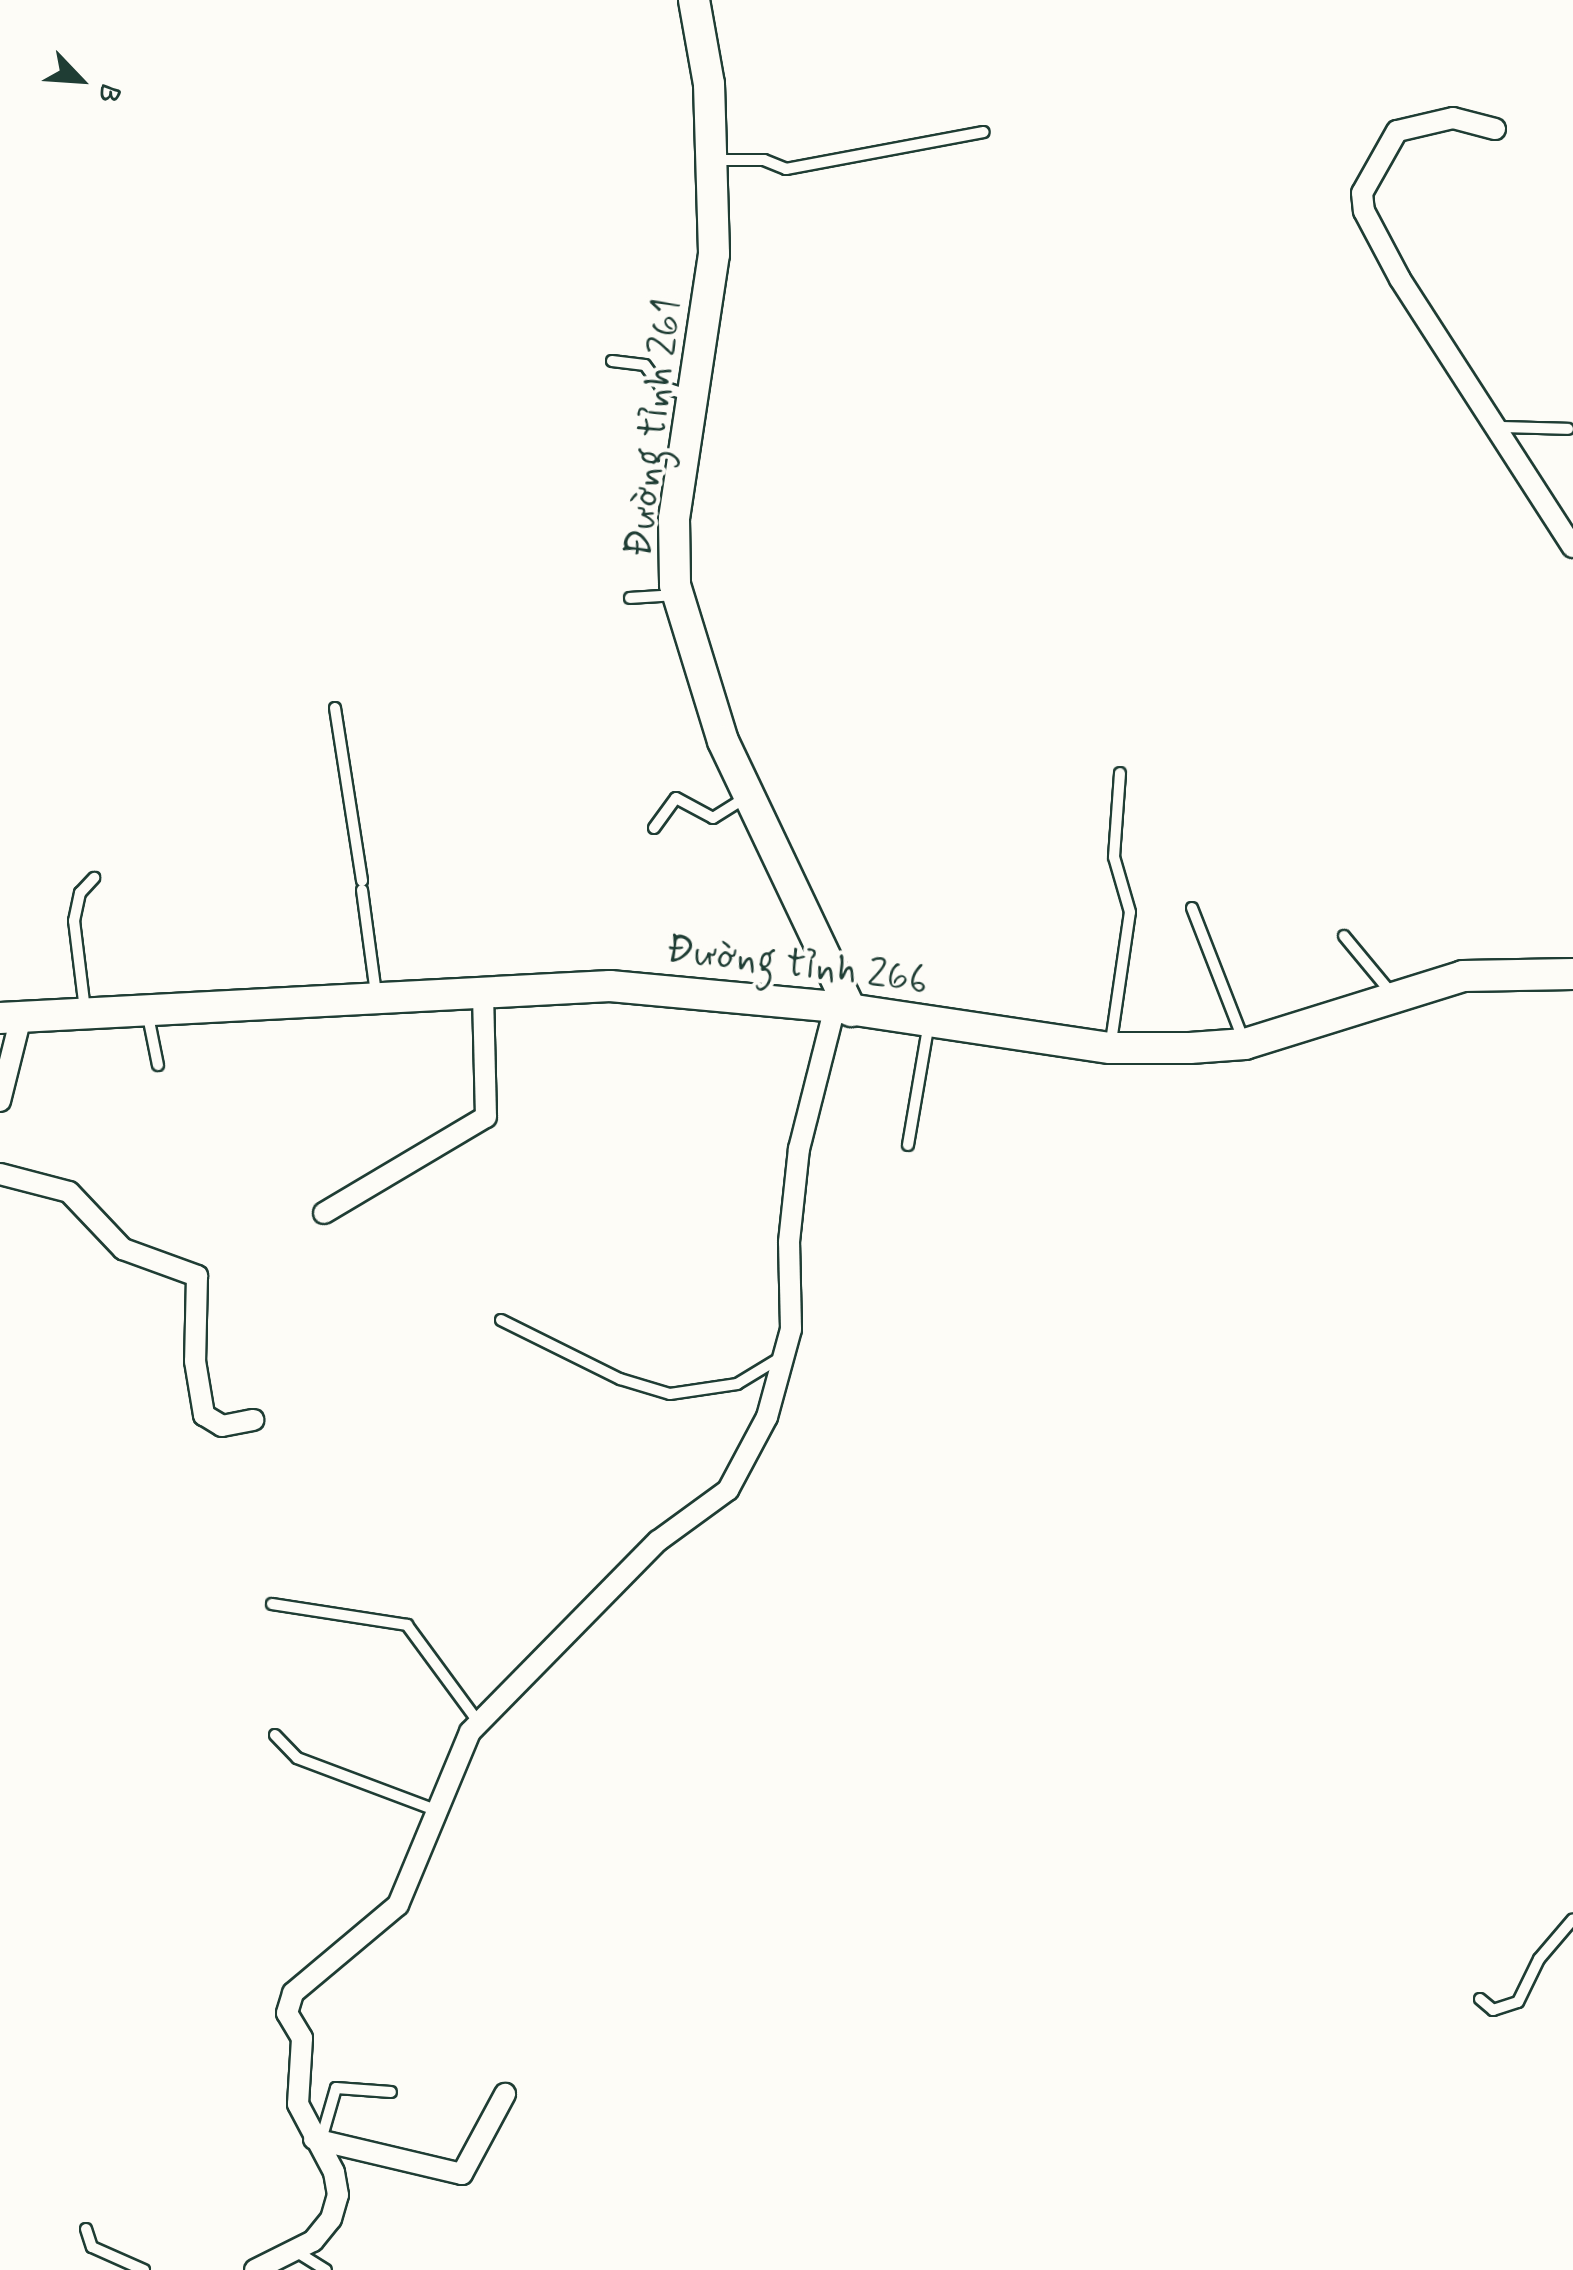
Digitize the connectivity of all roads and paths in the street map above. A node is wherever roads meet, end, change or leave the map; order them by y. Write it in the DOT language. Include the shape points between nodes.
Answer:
graph roads {
  1 [pos="694,0"];
  2 [pos="1494,130"];
  3 [pos="984,132"];
  4 [pos="711,160"];
  5 [pos="612,362"];
  6 [pos="693,396"];
  7 [pos="1498,428"];
  8 [pos="1568,429"];
  9 [pos="1573,547"];
  10 [pos="677,595"];
  11 [pos="630,598"];
  12 [pos="334,708"];
  13 [pos="1120,774"];
  14 [pos="748,796"];
  15 [pos="654,828"];
  16 [pos="94,878"];
  17 [pos="1192,908"];
  18 [pos="1344,936"];
  19 [pos="1573,974"];
  20 [pos="483,992"];
  21 [pos="1394,996"];
  22 [pos="376,999"];
  23 [pos="843,1009"];
  24 [pos="147,1010"];
  25 [pos="86,1014"];
  26 [pos="11,1018"];
  27 [pos="929,1021"];
  28 [pos="1245,1044"];
  29 [pos="1110,1048"];
  30 [pos="158,1064"];
  31 [pos="0,1100"];
  32 [pos="908,1145"];
  33 [pos="0,1174"];
  34 [pos="324,1212"];
  35 [pos="501,1320"];
  36 [pos="784,1356"];
  37 [pos="253,1420"];
  38 [pos="272,1604"];
  39 [pos="479,1722"];
  40 [pos="275,1735"];
  41 [pos="433,1809"];
  42 [pos="1573,1919"];
  43 [pos="1480,2000"];
  44 [pos="391,2092"];
  45 [pos="504,2094"];
  46 [pos="318,2140"];
  47 [pos="86,2228"];
  48 [pos="297,2252"];
  49 [pos="144,2270"];
  50 [pos="255,2270"];
  51 [pos="326,2270"];
  1 -- 4 [label="main road, Đường tỉnh 261" via="708,70"];
  2 -- 7 [label="street" via="1453,118 1410,123 1396,131 1362,193 1382,250"];
  3 -- 4 [label="lane" via="786,168 764,160"];
  4 -- 6 [label="main road, Đường tỉnh 261" via="712,281"];
  5 -- 6 [label="lane" via="644,365 660,386"];
  6 -- 10 [label="main road, Đường tỉnh 261" via="672,540"];
  7 -- 8 [label="lane"];
  7 -- 9 [label="street"];
  10 -- 11 [label="lane"];
  10 -- 14 [label="main road, Đường tỉnh 261" via="723,742"];
  12 -- 22 [label="lane"];
  13 -- 29 [label="lane" via="1114,857 1130,912"];
  14 -- 15 [label="lane" via="713,818 676,798"];
  14 -- 23 [label="main road, Đường tỉnh 261"];
  16 -- 25 [label="lane" via="80,893 74,920"];
  17 -- 28 [label="lane"];
  18 -- 21 [label="lane"];
  19 -- 21 [label="main road, Đường tỉnh 266" via="1463,976"];
  20 -- 22 [label="main road, Đường tỉnh 266"];
  20 -- 23 [label="main road, Đường tỉnh 266" via="660,988"];
  20 -- 34 [label="street" via="486,1117"];
  21 -- 28 [label="main road, Đường tỉnh 266"];
  22 -- 24 [label="main road, Đường tỉnh 266"];
  23 -- 27 [label="main road, Đường tỉnh 266"];
  23 -- 36 [label="street" via="799,1149 789,1242 793,1310"];
  24 -- 25 [label="main road, Đường tỉnh 266"];
  24 -- 30 [label="lane"];
  25 -- 26 [label="main road, Đường tỉnh 266"];
  26 -- 31 [label="street"];
  27 -- 29 [label="main road, Đường tỉnh 266"];
  27 -- 32 [label="lane"];
  28 -- 29 [label="main road, Đường tỉnh 266"];
  33 -- 37 [label="street" via="69,1192 123,1249 197,1276 195,1361 204,1416 222,1426"];
  35 -- 36 [label="lane" via="620,1379 670,1394 737,1384"];
  36 -- 39 [label="street" via="767,1417 728,1490 658,1541"];
  38 -- 39 [label="lane" via="407,1625"];
  39 -- 41 [label="street"];
  40 -- 41 [label="lane" via="297,1758"];
  41 -- 46 [label="street" via="398,1905 287,2004 302,2038 298,2104"];
  42 -- 43 [label="lane" via="1539,1959 1518,2002 1493,2010"];
  44 -- 46 [label="lane" via="336,2088"];
  45 -- 46 [label="street" via="462,2174"];
  46 -- 48 [label="street" via="338,2195 324,2230"];
  47 -- 49 [label="lane" via="100,2252"];
  48 -- 50 [label="street"];
  48 -- 51 [label="lane"];
}
